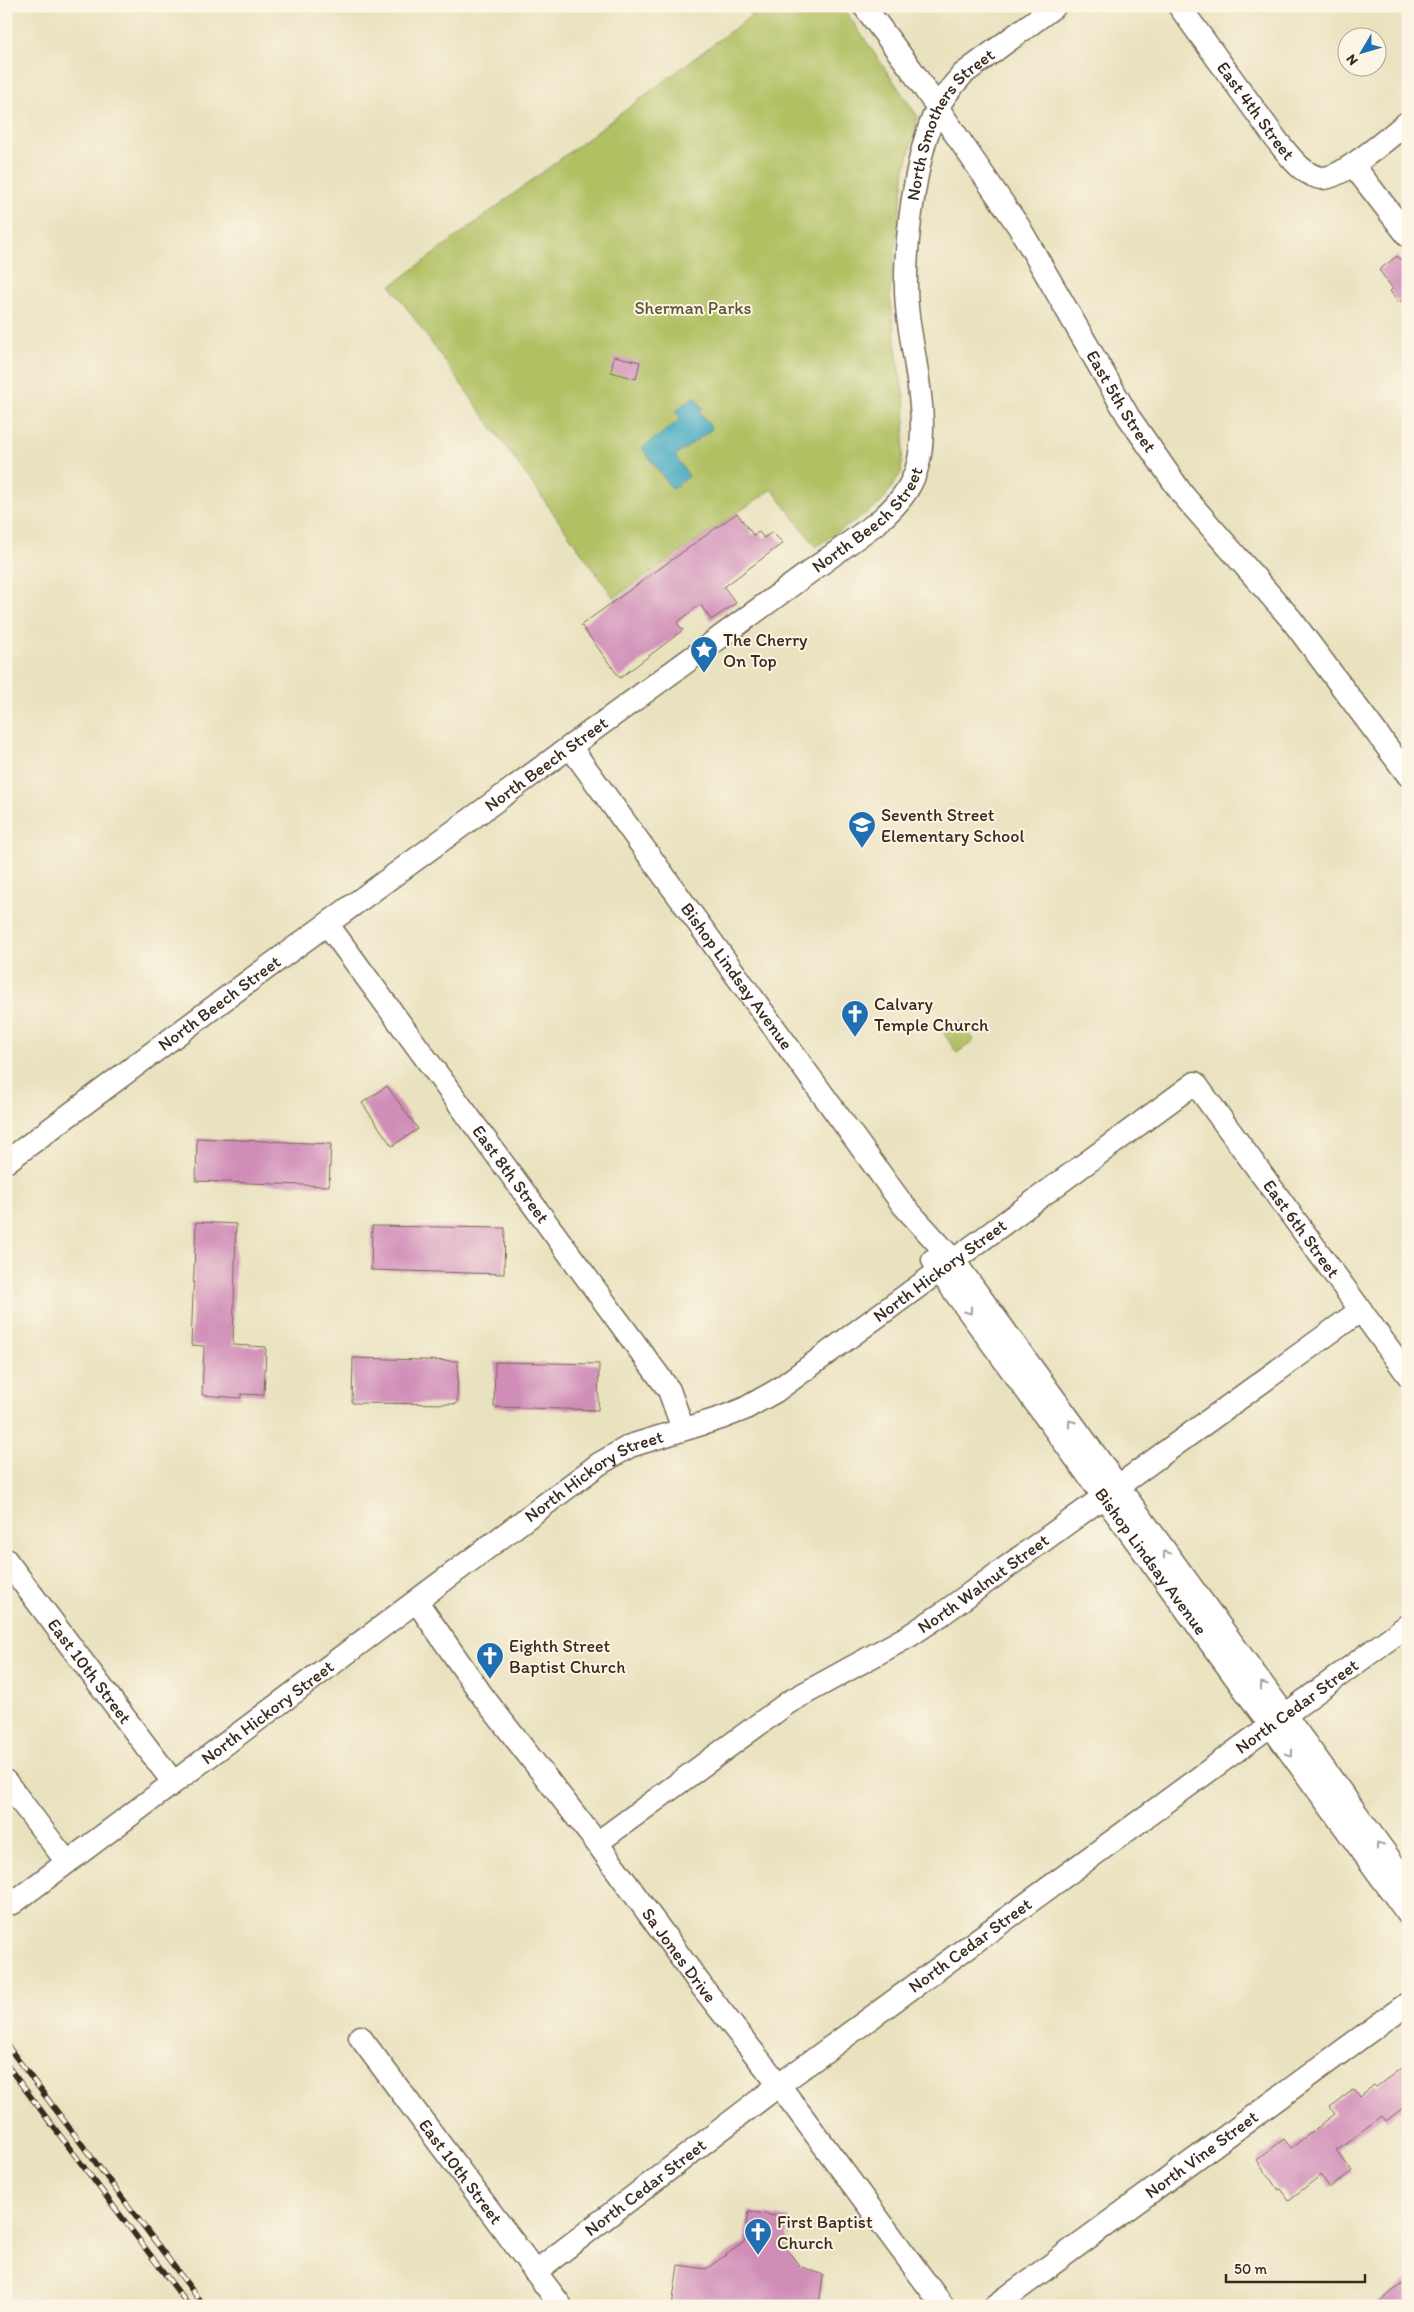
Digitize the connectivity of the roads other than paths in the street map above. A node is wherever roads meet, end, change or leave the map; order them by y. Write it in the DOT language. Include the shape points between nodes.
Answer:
graph roads {
  1 [pos="864,6"];
  2 [pos="1055,6"];
  3 [pos="1179,6"];
  4 [pos="938,108"];
  5 [pos="1408,122"];
  6 [pos="1353,165"];
  7 [pos="1408,236"];
  8 [pos="906,278"];
  9 [pos="571,748"];
  10 [pos="1408,775"];
  11 [pos="328,925"];
  12 [pos="1195,1083"];
  13 [pos="6,1162"];
  14 [pos="947,1266"];
  15 [pos="1360,1310"];
  16 [pos="1408,1375"];
  17 [pos="683,1429"];
  18 [pos="1110,1491"];
  19 [pos="6,1560"];
  20 [pos="417,1602"];
  21 [pos="1408,1625"];
  22 [pos="1276,1720"];
  23 [pos="6,1782"];
  24 [pos="173,1782"];
  25 [pos="597,1843"];
  26 [pos="67,1862"];
  27 [pos="1408,1884"];
  28 [pos="13,1903"];
  29 [pos="1408,1914"];
  30 [pos="1408,2003"];
  31 [pos="360,2037"];
  32 [pos="779,2085"];
  33 [pos="535,2272"];
  34 [pos="561,2306"];
  35 [pos="943,2306"];
  36 [pos="994,2306"];
  1 -- 4 [label="street, East 5th Street"];
  2 -- 4 [label="street, North Smothers Street" via="964,74 950,87"];
  3 -- 6 [label="street, East 4th Street" via="1294,162 1309,174 1322,178"];
  4 -- 8 [label="street, North Smothers Street" via="919,170 909,229"];
  4 -- 10 [label="street, East 5th Street" via="1019,227 1128,416 1183,495 1291,619"];
  5 -- 6 [label="street"];
  6 -- 7 [label="street"];
  8 -- 9 [label="street, North Beech Street" via="922,433 917,470 901,500 878,522"];
  9 -- 11 [label="street, North Beech Street"];
  9 -- 14 [label="street, Bishop Lindsay Avenue"];
  11 -- 13 [label="street, North Beech Street"];
  11 -- 17 [label="street, East 8th Street" via="669,1390"];
  12 -- 14 [label="street, North Hickory Street"];
  12 -- 15 [label="street, East 6th Street"];
  14 -- 17 [label="street, North Hickory Street" via="776,1391 744,1409"];
  14 -- 18 [label="street, Bishop Lindsay Avenue"];
  15 -- 16 [label="street, East 6th Street"];
  15 -- 18 [label="street, North Walnut Street"];
  17 -- 20 [label="street, North Hickory Street" via="630,1446 600,1464"];
  18 -- 22 [label="street, Bishop Lindsay Avenue"];
  18 -- 25 [label="street, North Walnut Street" via="909,1636 789,1702"];
  19 -- 24 [label="street, East 10th Street"];
  20 -- 24 [label="street, North Hickory Street"];
  20 -- 25 [label="street, Sa Jones Drive" via="484,1698"];
  21 -- 22 [label="street, North Cedar Street"];
  27 -- 22 [label="street, Bishop Lindsay Avenue, one-way"];
  22 -- 29 [label="street, Bishop Lindsay Avenue, one-way"];
  22 -- 32 [label="street, North Cedar Street"];
  23 -- 26 [label="street"];
  24 -- 26 [label="street, North Hickory Street"];
  25 -- 32 [label="street, Sa Jones Drive"];
  26 -- 28 [label="street, North Hickory Street"];
  30 -- 36 [label="street, North Vine Street"];
  31 -- 33 [label="street, East 10th Street"];
  32 -- 33 [label="street, North Cedar Street"];
  32 -- 35 [label="street, Sa Jones Drive"];
  33 -- 34 [label="street, East 10th Street"];
}
